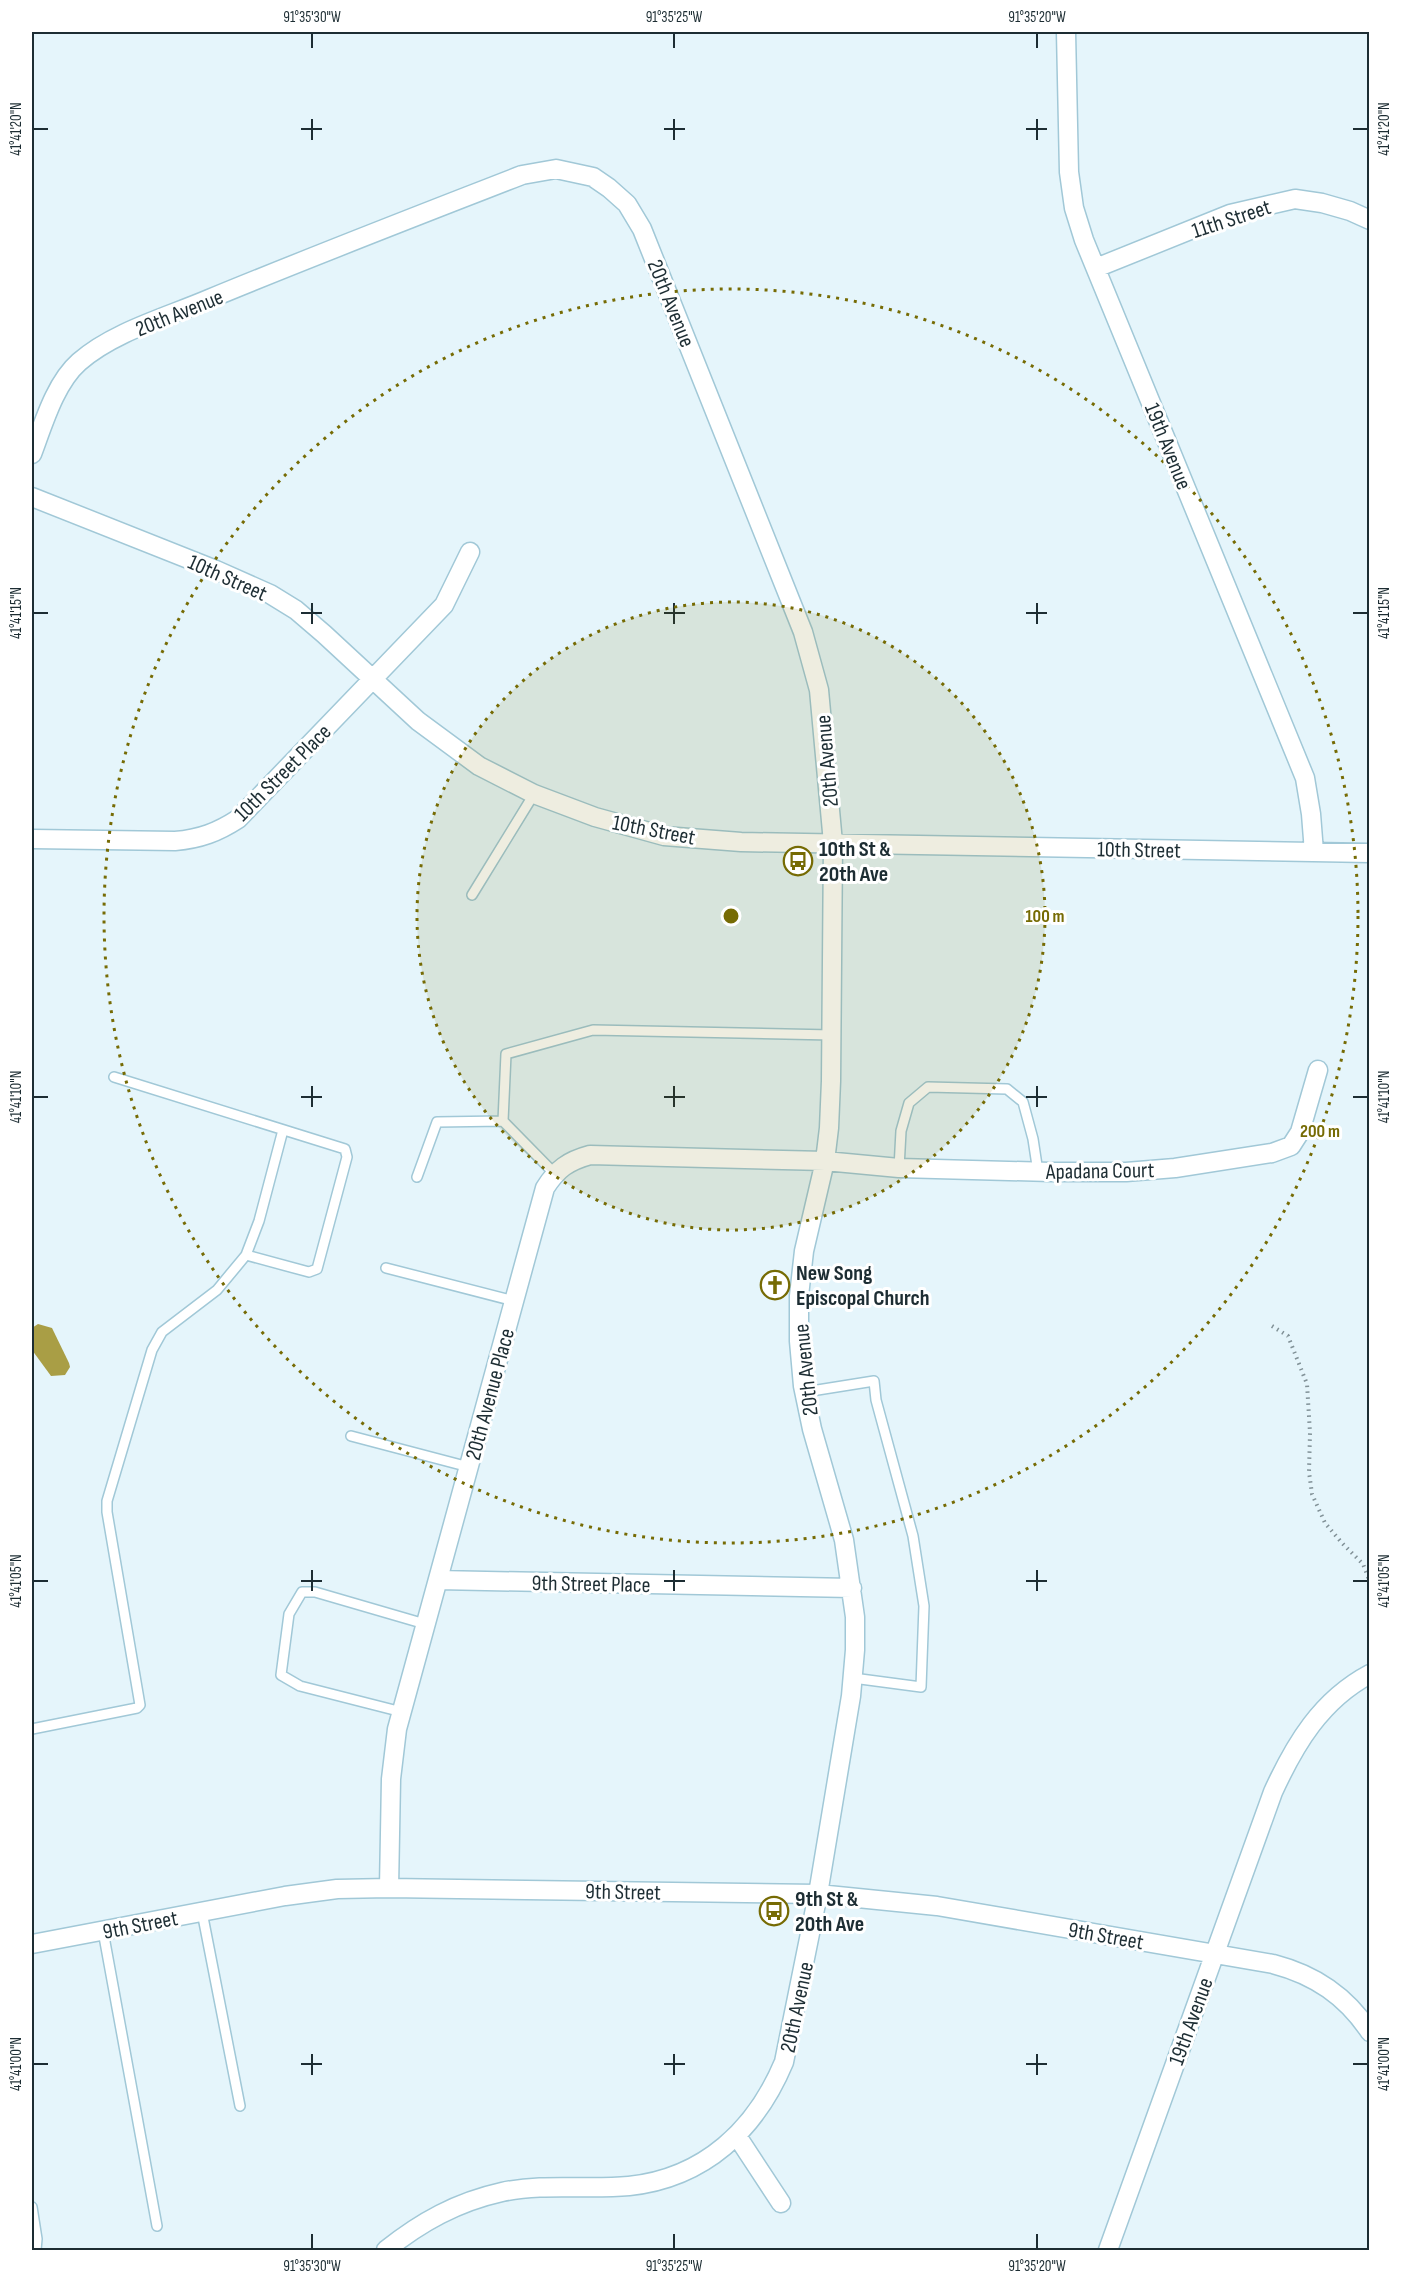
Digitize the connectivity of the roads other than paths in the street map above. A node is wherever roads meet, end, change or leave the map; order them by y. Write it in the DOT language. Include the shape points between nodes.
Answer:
graph roads {
  1 [pos="1066,32"];
  2 [pos="1370,220"];
  3 [pos="1096,268"];
  4 [pos="32,454"];
  5 [pos="32,497"];
  6 [pos="470,552"];
  7 [pos="374,678"];
  8 [pos="534,794"];
  9 [pos="32,839"];
  10 [pos="833,843"];
  11 [pos="1314,852"];
  12 [pos="1370,854"];
  13 [pos="472,895"];
  14 [pos="832,1035"];
  15 [pos="1318,1070"];
  16 [pos="114,1077"];
  17 [pos="502,1121"];
  18 [pos="283,1130"];
  19 [pos="825,1161"];
  20 [pos="899,1168"];
  21 [pos="1038,1172"];
  22 [pos="554,1173"];
  23 [pos="417,1177"];
  24 [pos="246,1255"];
  25 [pos="386,1268"];
  26 [pos="514,1301"];
  27 [pos="805,1392"];
  28 [pos="351,1436"];
  29 [pos="469,1467"];
  30 [pos="438,1580"];
  31 [pos="852,1588"];
  32 [pos="425,1624"];
  33 [pos="1370,1674"];
  34 [pos="853,1678"];
  35 [pos="402,1712"];
  36 [pos="32,1729"];
  37 [pos="389,1888"];
  38 [pos="818,1894"];
  39 [pos="202,1912"];
  40 [pos="103,1931"];
  41 [pos="32,1944"];
  42 [pos="1214,1953"];
  43 [pos="1370,2032"];
  44 [pos="240,2106"];
  45 [pos="737,2136"];
  46 [pos="781,2203"];
  47 [pos="32,2207"];
  48 [pos="157,2226"];
  49 [pos="36,2250"];
  50 [pos="386,2250"];
  51 [pos="1108,2250"];
  1 -- 3 [label="street, 19th Avenue" via="1069,172 1074,208"];
  2 -- 3 [label="street, 11th Street" via="1322,202 1295,199 1230,214"];
  3 -- 11 [label="street, 19th Avenue" via="1305,778"];
  4 -- 10 [label="street, 20th Avenue" via="49,407 65,381 77,363 104,343 522,175 556,170 593,177 627,204 642,229 803,632 819,690"];
  5 -- 7 [label="street, 10th Street" via="270,594 296,610"];
  6 -- 7 [label="street, 10th Street Place" via="444,605"];
  7 -- 8 [label="street, 10th Street" via="418,722 479,766"];
  7 -- 9 [label="street, 10th Street Place" via="238,819 219,831 194,840 175,841"];
  8 -- 10 [label="street, 10th Street" via="664,836"];
  8 -- 13 [label="lane"];
  10 -- 11 [label="street, 10th Street"];
  10 -- 14 [label="street, 20th Avenue"];
  11 -- 12 [label="street, 10th Street"];
  14 -- 17 [label="lane" via="593,1030 506,1054"];
  14 -- 19 [label="street, 20th Avenue"];
  15 -- 21 [label="street, Apadana Court" via="1300,1132 1291,1146 1272,1153 1126,1172"];
  16 -- 18 [label="lane"];
  17 -- 22 [label="lane"];
  17 -- 23 [label="lane" via="437,1122"];
  18 -- 24 [label="lane"];
  18 -- 24 [label="lane" via="347,1152 317,1269 309,1272"];
  19 -- 20 [label="street, Apadana Court"];
  19 -- 22 [label="street" via="590,1155 573,1160"];
  19 -- 27 [label="street, 20th Avenue" via="804,1251 799,1296"];
  20 -- 21 [label="street, Apadana Court"];
  20 -- 21 [label="lane" via="901,1131 909,1104 928,1088 1007,1089 1023,1102"];
  22 -- 26 [label="street, 20th Avenue Place" via="545,1188"];
  24 -- 36 [label="lane" via="224,1283 168,1326 156,1341 110,1487 107,1512 140,1705"];
  25 -- 26 [label="lane"];
  26 -- 29 [label="street, 20th Avenue Place"];
  27 -- 31 [label="street, 20th Avenue" via="844,1540"];
  27 -- 34 [label="lane" via="874,1381 913,1536 924,1606 921,1687"];
  28 -- 29 [label="lane"];
  29 -- 30 [label="street, 20th Avenue Place"];
  30 -- 31 [label="street, 9th Street Place"];
  30 -- 32 [label="street, 20th Avenue Place"];
  31 -- 34 [label="street, 20th Avenue"];
  32 -- 35 [label="street, 20th Avenue Place"];
  32 -- 35 [label="lane" via="315,1592 302,1592 289,1614 281,1675 300,1686"];
  33 -- 42 [label="street, 19th Avenue" via="1331,1701 1293,1750 1273,1792"];
  34 -- 38 [label="street, 20th Avenue"];
  35 -- 37 [label="street, 20th Avenue Place" via="391,1779"];
  37 -- 38 [label="street, 9th Street"];
  37 -- 39 [label="street, 9th Street" via="337,1889"];
  38 -- 42 [label="street, 9th Street" via="937,1906"];
  38 -- 45 [label="street, 20th Avenue" via="784,2062 758,2112"];
  39 -- 40 [label="street, 9th Street"];
  39 -- 44 [label="lane"];
  40 -- 41 [label="street, 9th Street"];
  40 -- 48 [label="lane"];
  42 -- 43 [label="street, 9th Street" via="1293,1969 1316,1979 1340,1996"];
  42 -- 51 [label="street, 19th Avenue"];
  45 -- 46 [label="street"];
  45 -- 50 [label="street, 20th Avenue" via="690,2169 661,2180 630,2186 536,2188 465,2202 408,2232"];
  47 -- 49 [label="lane"];
}
